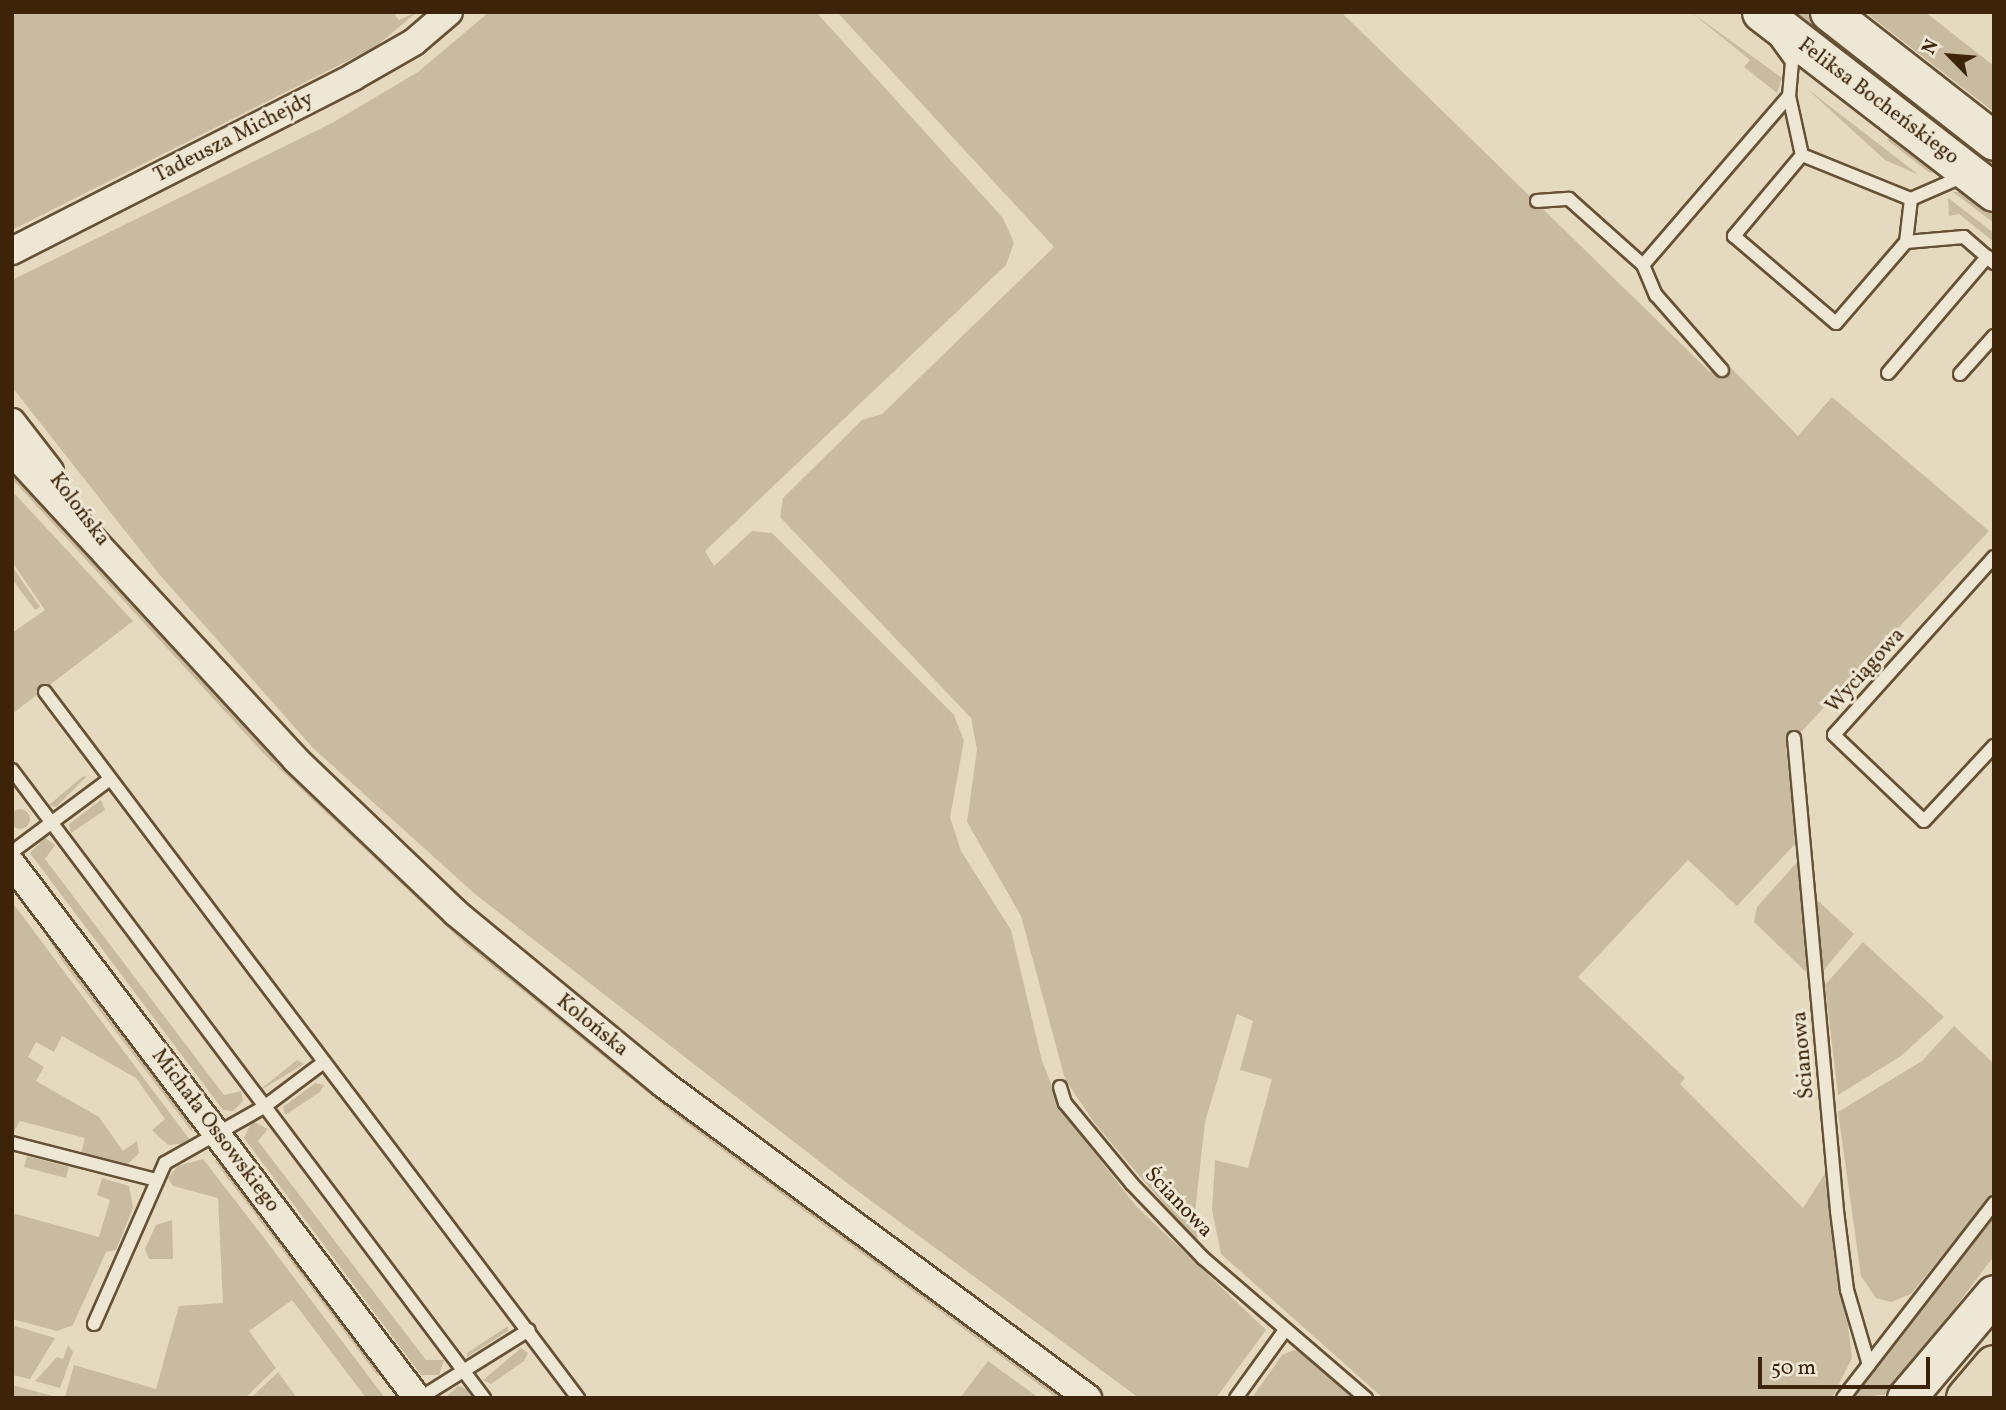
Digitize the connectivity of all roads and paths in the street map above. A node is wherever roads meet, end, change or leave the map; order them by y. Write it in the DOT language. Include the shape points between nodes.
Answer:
graph roads {
  1 [pos="449,12"];
  2 [pos="1759,12"];
  3 [pos="1829,12"];
  4 [pos="1789,96"];
  5 [pos="1994,141"];
  6 [pos="1802,155"];
  7 [pos="1982,183"];
  8 [pos="1911,199"];
  9 [pos="1537,201"];
  10 [pos="1906,242"];
  11 [pos="12,251"];
  12 [pos="1990,260"];
  13 [pos="1643,265"];
  14 [pos="1994,336"];
  15 [pos="1722,370"];
  16 [pos="1888,373"];
  17 [pos="1960,374"];
  18 [pos="12,422"];
  19 [pos="12,452"];
  20 [pos="1994,557"];
  21 [pos="146,598"];
  22 [pos="45,692"];
  23 [pos="1794,738"];
  24 [pos="1994,746"];
  25 [pos="12,770"];
  26 [pos="110,779"];
  27 [pos="52,822"];
  28 [pos="12,852"];
  29 [pos="12,864"];
  30 [pos="324,1062"];
  31 [pos="1060,1087"];
  32 [pos="264,1107"];
  33 [pos="218,1135"];
  34 [pos="12,1143"];
  35 [pos="156,1180"];
  36 [pos="1994,1203"];
  37 [pos="1994,1294"];
  38 [pos="93,1324"];
  39 [pos="528,1330"];
  40 [pos="1285,1330"];
  41 [pos="1869,1365"];
  42 [pos="1994,1365"];
  43 [pos="465,1373"];
  44 [pos="419,1398"];
  45 [pos="485,1398"];
  46 [pos="578,1398"];
  47 [pos="1088,1398"];
  48 [pos="1236,1398"];
  49 [pos="1366,1398"];
  50 [pos="1843,1398"];
  51 [pos="1906,1398"];
  52 [pos="1966,1398"];
  1 -- 11 [label="street, Tadeusza Michejdy" via="414,42 353,77"];
  2 -- 4 [label="lane" via="1792,62"];
  2 -- 7 [label="main road, Feliksa Bocheńskiego"];
  3 -- 5 [label="main road, Feliksa Bocheńskiego"];
  4 -- 6 [label="lane"];
  4 -- 13 [label="lane"];
  6 -- 8 [label="lane"];
  6 -- 10 [label="lane" via="1734,236 1836,323"];
  7 -- 8 [label="lane"];
  8 -- 10 [label="lane"];
  9 -- 13 [label="lane" via="1569,199"];
  10 -- 12 [label="lane" via="1964,237"];
  12 -- 16 [label="lane"];
  13 -- 15 [label="lane" via="1656,295"];
  14 -- 17 [label="lane"];
  18 -- 21 [label="street, Kolońska"];
  19 -- 21 [label="street, Kolońska"];
  20 -- 24 [label="lane, Wyciągowa" via="1834,735 1924,821"];
  21 -- 47 [label="street, Kolońska" via="296,760 456,913 662,1083"];
  22 -- 26 [label="lane"];
  23 -- 41 [label="lane, Ścianowa" via="1847,1290"];
  25 -- 27 [label="lane"];
  26 -- 27 [label="lane"];
  26 -- 30 [label="lane"];
  27 -- 28 [label="lane"];
  27 -- 32 [label="lane"];
  29 -- 33 [label="street, Michała Ossowskiego"];
  30 -- 32 [label="lane"];
  30 -- 39 [label="lane"];
  31 -- 40 [label="lane, Ścianowa" via="1065,1103 1132,1184"];
  32 -- 33 [label="lane"];
  32 -- 43 [label="lane"];
  33 -- 35 [label="lane" via="165,1163"];
  33 -- 44 [label="street, Michała Ossowskiego"];
  34 -- 35 [label="lane"];
  35 -- 38 [label="lane"];
  36 -- 41 [label="lane"];
  37 -- 51 [label="main road"];
  39 -- 43 [label="lane"];
  39 -- 46 [label="lane"];
  40 -- 48 [label="lane"];
  40 -- 49 [label="lane, Ścianowa"];
  41 -- 50 [label="lane"];
  42 -- 52 [label="highway"];
  43 -- 44 [label="lane"];
  43 -- 45 [label="lane"];
}
